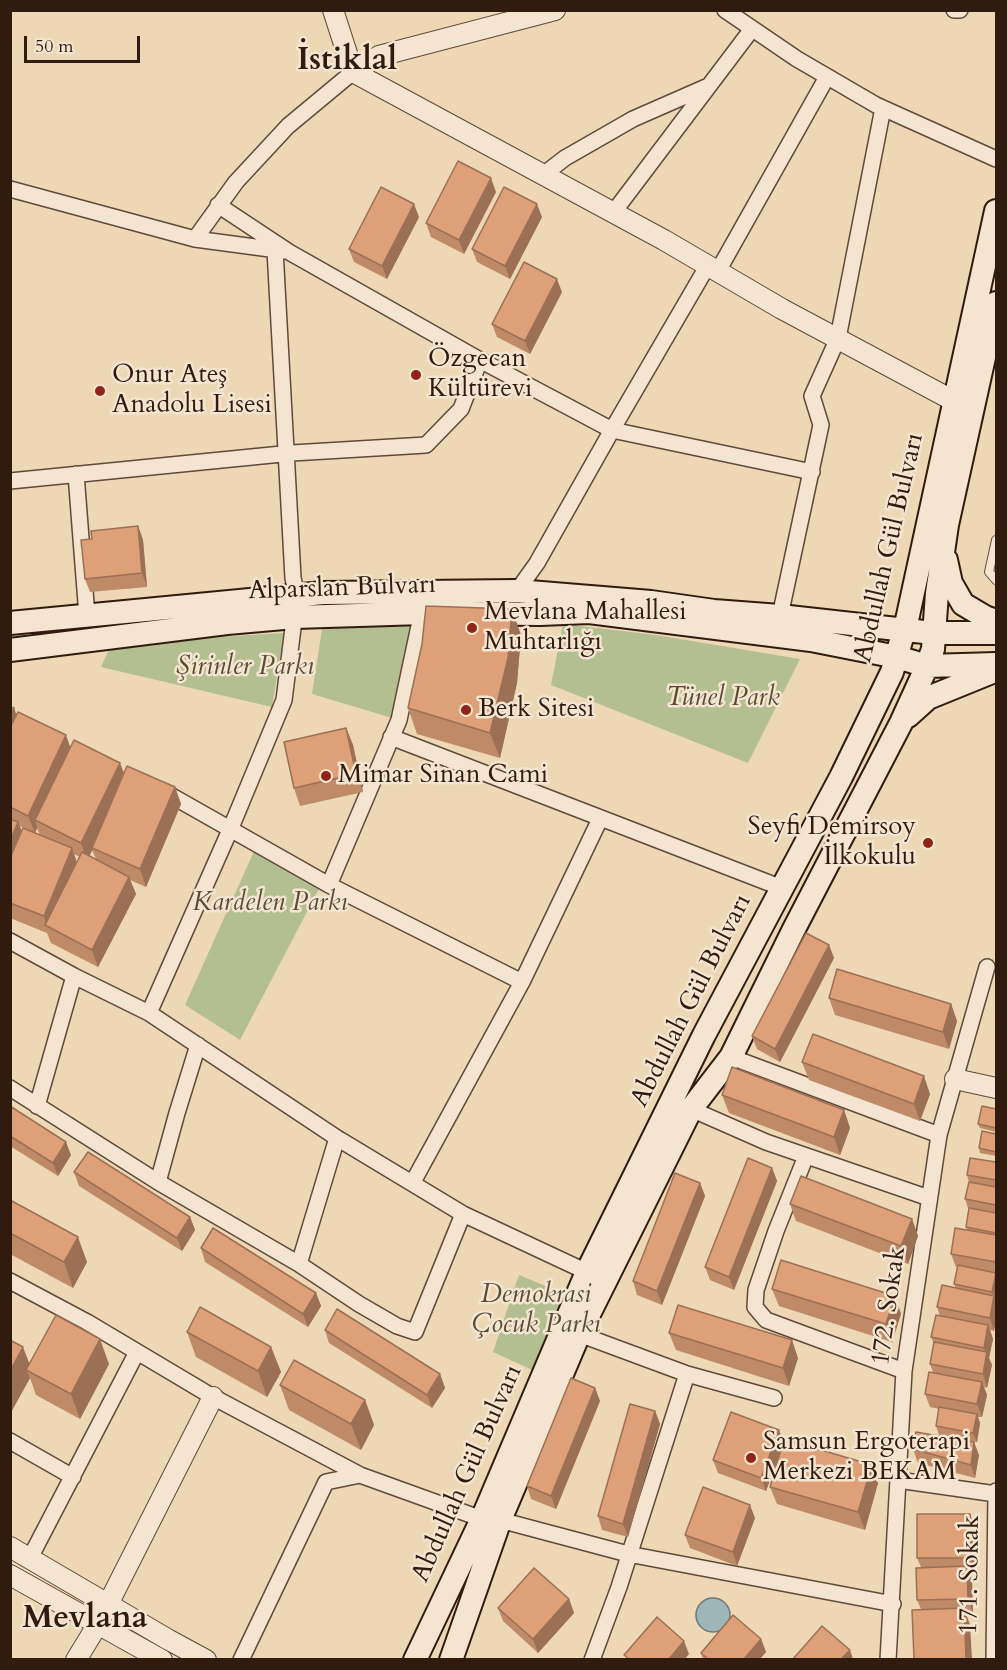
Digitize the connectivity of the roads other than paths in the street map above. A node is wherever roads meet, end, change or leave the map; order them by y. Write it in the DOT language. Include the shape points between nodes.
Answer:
graph roads {
  1 [pos="333,10"];
  2 [pos="555,10"];
  3 [pos="725,10"];
  4 [pos="954,10"];
  5 [pos="960,10"];
  6 [pos="752,29"];
  7 [pos="353,72"];
  8 [pos="827,77"];
  9 [pos="708,86"];
  10 [pos="883,108"];
  11 [pos="996,159"];
  12 [pos="543,175"];
  13 [pos="10,189"];
  14 [pos="218,205"];
  15 [pos="996,211"];
  16 [pos="613,213"];
  17 [pos="195,239"];
  18 [pos="282,251"];
  19 [pos="713,268"];
  20 [pos="996,303"];
  21 [pos="838,338"];
  22 [pos="480,360"];
  23 [pos="954,401"];
  24 [pos="612,430"];
  25 [pos="286,454"];
  26 [pos="812,472"];
  27 [pos="76,474"];
  28 [pos="10,481"];
  29 [pos="947,525"];
  30 [pos="996,540"];
  31 [pos="996,580"];
  32 [pos="517,591"];
  33 [pos="424,602"];
  34 [pos="296,607"];
  35 [pos="87,616"];
  36 [pos="780,616"];
  37 [pos="996,621"];
  38 [pos="10,623"];
  39 [pos="904,630"];
  40 [pos="933,633"];
  41 [pos="996,633"];
  42 [pos="10,650"];
  43 [pos="897,657"];
  44 [pos="996,664"];
  45 [pos="927,666"];
  46 [pos="996,670"];
  47 [pos="901,723"];
  48 [pos="391,737"];
  49 [pos="148,782"];
  50 [pos="600,819"];
  51 [pos="230,830"];
  52 [pos="329,885"];
  53 [pos="782,888"];
  54 [pos="10,941"];
  55 [pos="987,967"];
  56 [pos="74,976"];
  57 [pos="522,982"];
  58 [pos="148,1013"];
  59 [pos="198,1045"];
  60 [pos="730,1057"];
  61 [pos="955,1079"];
  62 [pos="10,1088"];
  63 [pos="996,1088"];
  64 [pos="37,1106"];
  65 [pos="691,1109"];
  66 [pos="939,1135"];
  67 [pos="337,1138"];
  68 [pos="806,1156"];
  69 [pos="158,1182"];
  70 [pos="413,1182"];
  71 [pos="929,1198"];
  72 [pos="463,1214"];
  73 [pos="299,1264"];
  74 [pos="587,1272"];
  75 [pos="10,1281"];
  76 [pos="579,1334"];
  77 [pos="137,1352"];
  78 [pos="904,1371"];
  79 [pos="687,1374"];
  80 [pos="213,1397"];
  81 [pos="774,1398"];
  82 [pos="10,1441"];
  83 [pos="360,1475"];
  84 [pos="73,1477"];
  85 [pos="898,1480"];
  86 [pos="996,1493"];
  87 [pos="491,1519"];
  88 [pos="10,1547"];
  89 [pos="628,1554"];
  90 [pos="30,1558"];
  91 [pos="10,1575"];
  92 [pos="106,1604"];
  93 [pos="893,1604"];
  94 [pos="98,1624"];
  95 [pos="76,1659"];
  96 [pos="162,1659"];
  97 [pos="206,1659"];
  98 [pos="241,1659"];
  99 [pos="415,1659"];
  100 [pos="451,1659"];
  101 [pos="592,1659"];
  102 [pos="888,1659"];
  103 [pos="994,1659"];
  1 -- 7 [label="street"];
  2 -- 7 [label="street" via="379,56"];
  3 -- 6 [label="street"];
  4 -- 5 [label="street"];
  6 -- 8 [label="street"];
  6 -- 9 [label="street"];
  7 -- 12 [label="street"];
  7 -- 14 [label="street" via="288,126"];
  8 -- 10 [label="street"];
  8 -- 19 [label="street"];
  9 -- 12 [label="street" via="633,119"];
  9 -- 16 [label="street"];
  10 -- 11 [label="street"];
  10 -- 21 [label="street"];
  12 -- 16 [label="street"];
  13 -- 17 [label="street"];
  14 -- 17 [label="street"];
  14 -- 18 [label="street"];
  15 -- 23 [label="main road, Abdullah Gül Bulvarı"];
  16 -- 19 [label="street"];
  17 -- 18 [label="street"];
  18 -- 22 [label="street"];
  18 -- 25 [label="street"];
  19 -- 21 [label="street"];
  19 -- 24 [label="street"];
  20 -- 29 [label="main road, Abdullah Gül Bulvarı"];
  21 -- 23 [label="street"];
  21 -- 26 [label="street" via="812,396 821,425"];
  22 -- 24 [label="street"];
  22 -- 25 [label="street" via="461,409 426,445"];
  23 -- 39 [label="main road, Abdullah Gül Bulvarı"];
  24 -- 26 [label="street"];
  24 -- 32 [label="street"];
  25 -- 27 [label="street"];
  25 -- 34 [label="street"];
  26 -- 36 [label="street"];
  27 -- 28 [label="street"];
  27 -- 35 [label="street"];
  29 -- 37 [label="main road" via="946,561 956,593 963,604"];
  29 -- 40 [label="main road, Abdullah Gül Bulvarı"];
  30 -- 31 [label="lane" via="989,572"];
  32 -- 33 [label="main road, Alparslan Bulvarı"];
  32 -- 36 [label="main road, Alparslan Bulvarı"];
  33 -- 34 [label="main road, Alparslan Bulvarı" via="322,593"];
  33 -- 43 [label="main road, Alparslan Bulvarı" via="540,614 589,612 811,640"];
  33 -- 48 [label="street" via="399,720"];
  34 -- 35 [label="main road, Alparslan Bulvarı"];
  34 -- 42 [label="main road, Alparslan Bulvarı" via="227,623"];
  34 -- 51 [label="street" via="284,700"];
  35 -- 38 [label="main road, Alparslan Bulvarı"];
  36 -- 39 [label="main road, Alparslan Bulvarı"];
  39 -- 40 [label="main road, Alparslan Bulvarı"];
  39 -- 43 [label="main road, Abdullah Gül Bulvarı"];
  40 -- 41 [label="main road, Alparslan Bulvarı"];
  40 -- 45 [label="main road, Abdullah Gül Bulvarı"];
  43 -- 45 [label="main road, Alparslan Bulvarı"];
  43 -- 53 [label="main road, Abdullah Gül Bulvarı" via="841,777"];
  44 -- 45 [label="main road, Alparslan Bulvarı"];
  45 -- 47 [label="main road, Abdullah Gül Bulvarı"];
  46 -- 47 [label="main road" via="928,698"];
  47 -- 60 [label="main road, Abdullah Gül Bulvarı"];
  48 -- 50 [label="street"];
  48 -- 52 [label="street"];
  49 -- 51 [label="street"];
  50 -- 53 [label="street"];
  50 -- 57 [label="street"];
  51 -- 52 [label="street"];
  51 -- 58 [label="street"];
  52 -- 57 [label="street"];
  53 -- 74 [label="main road, Abdullah Gül Bulvarı"];
  54 -- 56 [label="street"];
  55 -- 61 [label="street, 172. Sokak"];
  56 -- 58 [label="street"];
  56 -- 64 [label="street"];
  57 -- 70 [label="street"];
  58 -- 59 [label="street"];
  59 -- 67 [label="street"];
  59 -- 69 [label="street"];
  60 -- 65 [label="main road, Abdullah Gül Bulvarı"];
  60 -- 66 [label="street"];
  61 -- 63 [label="street"];
  61 -- 66 [label="street, 172. Sokak"];
  62 -- 64 [label="street"];
  64 -- 69 [label="street"];
  65 -- 68 [label="street"];
  65 -- 76 [label="main road, Abdullah Gül Bulvarı"];
  66 -- 71 [label="street, 172. Sokak"];
  67 -- 70 [label="street"];
  67 -- 73 [label="street"];
  68 -- 71 [label="street"];
  68 -- 78 [label="street" via="759,1280 755,1307 766,1320"];
  69 -- 73 [label="street"];
  70 -- 72 [label="street"];
  71 -- 78 [label="street, 172. Sokak"];
  72 -- 73 [label="street" via="415,1332 359,1304"];
  72 -- 74 [label="street"];
  74 -- 87 [label="main road, Abdullah Gül Bulvarı"];
  75 -- 77 [label="street"];
  76 -- 79 [label="street"];
  76 -- 87 [label="main road, Abdullah Gül Bulvarı"];
  77 -- 80 [label="street"];
  77 -- 84 [label="street"];
  78 -- 85 [label="street, 172. Sokak"];
  79 -- 81 [label="street"];
  79 -- 89 [label="street"];
  80 -- 83 [label="street"];
  80 -- 92 [label="street"];
  82 -- 84 [label="street"];
  83 -- 87 [label="street"];
  83 -- 98 [label="street" via="326,1482"];
  84 -- 90 [label="street"];
  85 -- 86 [label="street"];
  85 -- 93 [label="street, 172. Sokak"];
  86 -- 103 [label="street, 171. Sokak"];
  87 -- 89 [label="street"];
  87 -- 99 [label="main road, Abdullah Gül Bulvarı"];
  87 -- 100 [label="main road, Abdullah Gül Bulvarı"];
  88 -- 90 [label="street"];
  89 -- 93 [label="street"];
  89 -- 101 [label="street"];
  90 -- 92 [label="street"];
  91 -- 94 [label="street"];
  92 -- 94 [label="street"];
  92 -- 97 [label="street"];
  93 -- 102 [label="street, 172. Sokak"];
  94 -- 95 [label="street"];
  94 -- 96 [label="street"];
}
